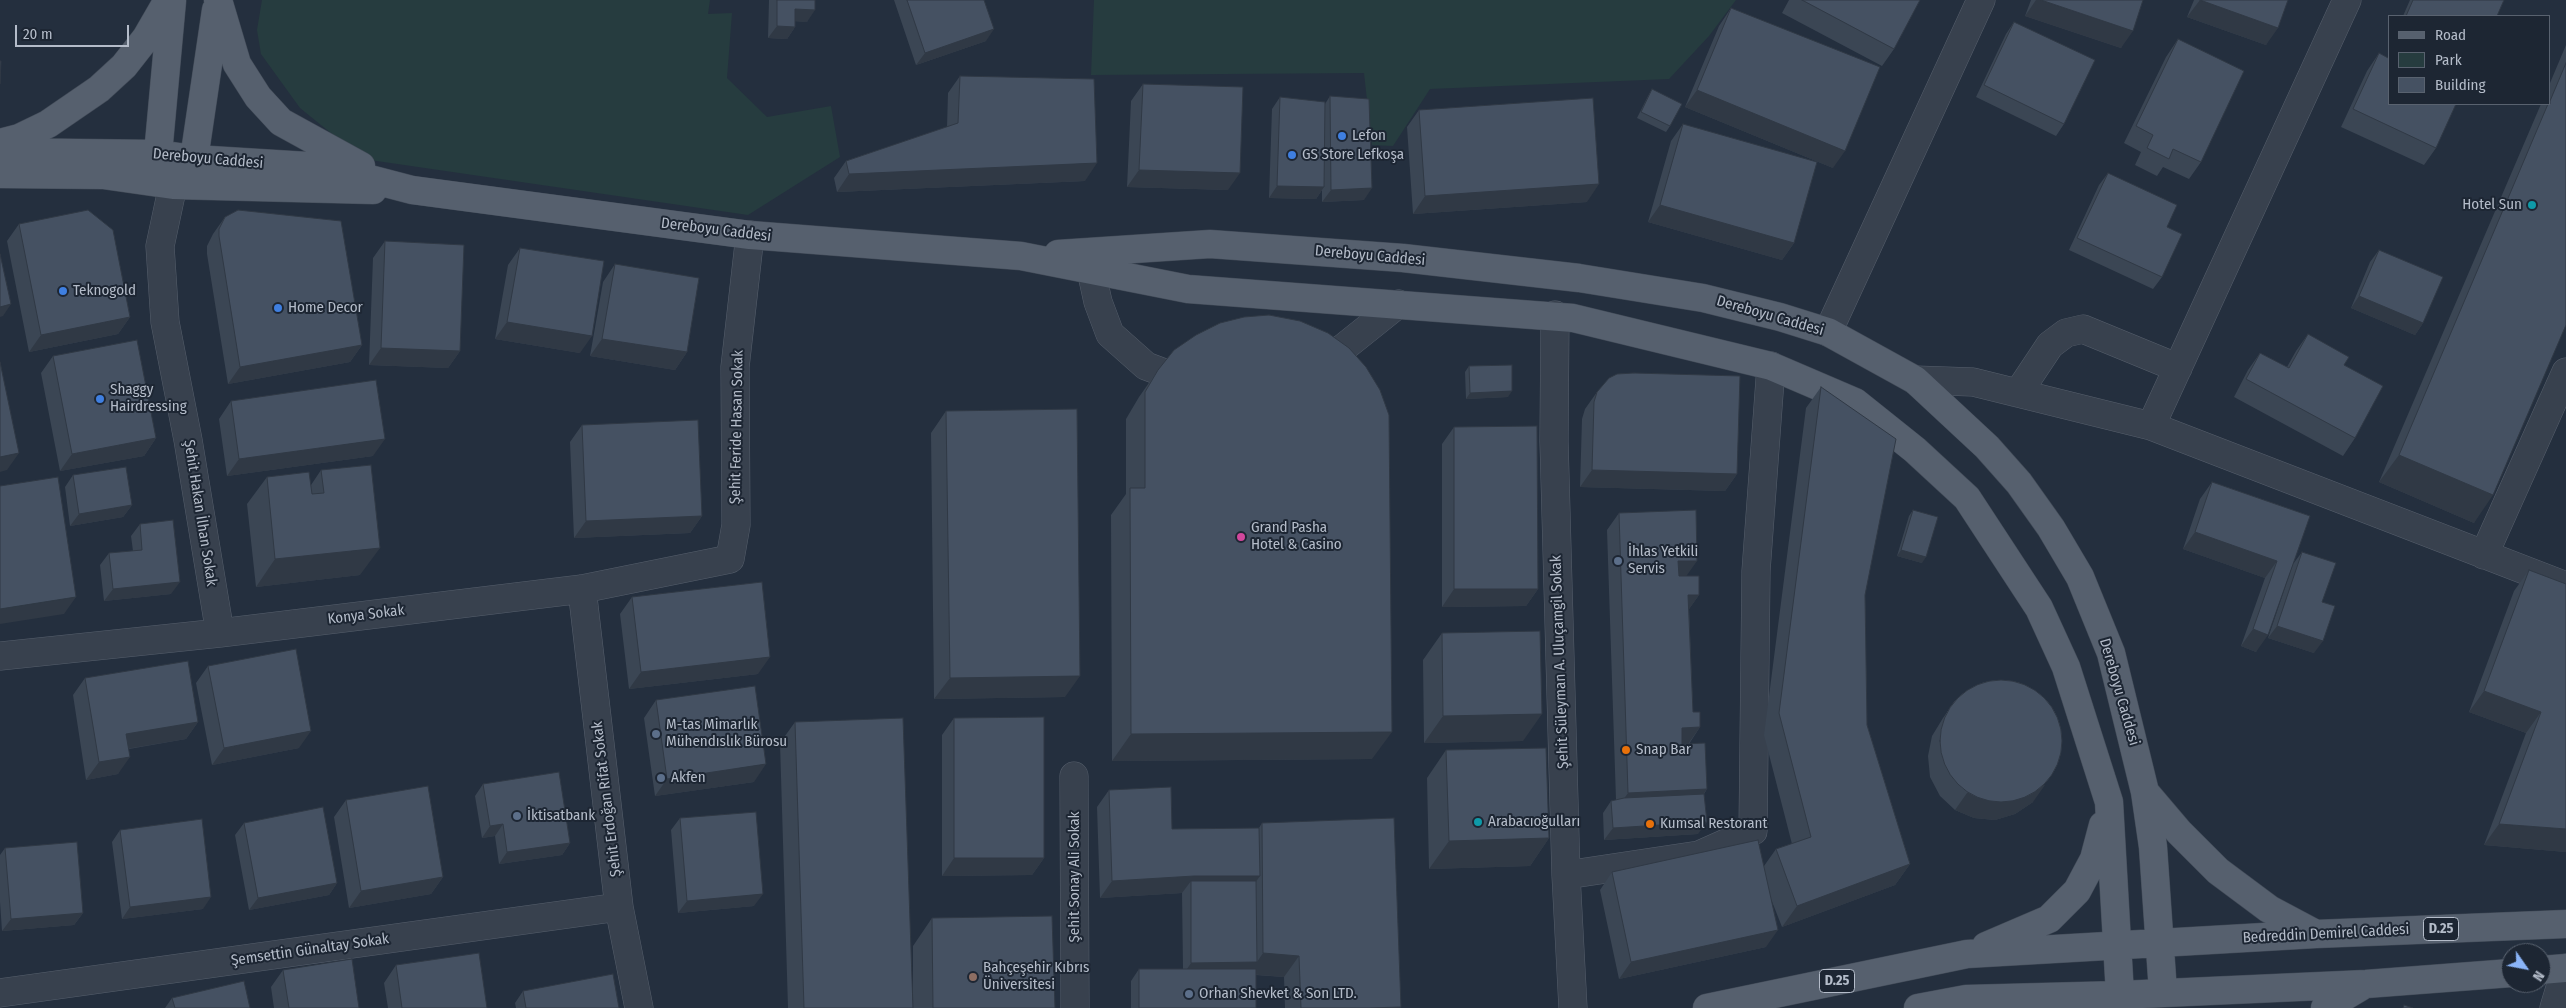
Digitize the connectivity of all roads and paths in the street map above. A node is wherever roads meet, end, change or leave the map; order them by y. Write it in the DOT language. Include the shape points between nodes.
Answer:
graph roads {
  1 [pos="170,0"];
  2 [pos="217,0"];
  3 [pos="1981,0"];
  4 [pos="2347,0"];
  5 [pos="0,143"];
  6 [pos="0,152"];
  7 [pos="158,154"];
  8 [pos="194,159"];
  9 [pos="0,174"];
  10 [pos="173,185"];
  11 [pos="412,190"];
  12 [pos="750,235"];
  13 [pos="1022,256"];
  14 [pos="1091,270"];
  15 [pos="1398,304"];
  16 [pos="1554,315"];
  17 [pos="1828,332"];
  18 [pos="1771,366"];
  19 [pos="2178,368"];
  20 [pos="2566,372"];
  21 [pos="1296,377"];
  22 [pos="1916,380"];
  23 [pos="1220,389"];
  24 [pos="2018,393"];
  25 [pos="2151,426"];
  26 [pos="2484,555"];
  27 [pos="730,559"];
  28 [pos="2566,586"];
  29 [pos="582,589"];
  30 [pos="220,633"];
  31 [pos="0,656"];
  32 [pos="1074,776"];
  33 [pos="2145,792"];
  34 [pos="2108,802"];
  35 [pos="1566,875"];
  36 [pos="619,907"];
  37 [pos="2566,924"];
  38 [pos="2316,934"];
  39 [pos="2160,943"];
  40 [pos="2116,945"];
  41 [pos="1967,954"];
  42 [pos="2566,968"];
  43 [pos="2551,969"];
  44 [pos="2501,973"];
  45 [pos="2366,984"];
  46 [pos="0,993"];
  47 [pos="2163,1000"];
  48 [pos="2120,1002"];
  49 [pos="1978,1003"];
  50 [pos="639,1008"];
  51 [pos="1075,1008"];
  52 [pos="1573,1008"];
  53 [pos="1707,1008"];
  54 [pos="1918,1008"];
  55 [pos="2325,1008"];
  56 [pos="2554,1008"];
  1 -- 5 [label="main road" via="130,59 99,89 48,124"];
  1 -- 7 [label="main road"];
  2 -- 8 [label="main road"];
  2 -- 11 [label="main road" via="237,64 258,97 281,122"];
  3 -- 17 [label="street"];
  4 -- 19 [label="street"];
  6 -- 7 [label="main road, Dereboyu Caddesi"];
  7 -- 8 [label="main road, Dereboyu Caddesi"];
  7 -- 10 [label="main road"];
  8 -- 10 [label="main road"];
  8 -- 11 [label="main road, Dereboyu Caddesi" via="324,167"];
  9 -- 10 [label="main road, Dereboyu Caddesi" via="103,175"];
  10 -- 11 [label="main road, Dereboyu Caddesi"];
  10 -- 30 [label="street, Şehit Hakan İlhan Sokak" via="160,246 164,322 188,440"];
  11 -- 12 [label="main road, Dereboyu Caddesi"];
  12 -- 13 [label="main road, Dereboyu Caddesi"];
  12 -- 27 [label="street, Şehit Feride Hasan Sokak" via="735,367 736,525"];
  13 -- 14 [label="main road, Dereboyu Caddesi"];
  13 -- 17 [label="main road, Dereboyu Caddesi" via="1210,244 1403,258 1579,278 1703,298"];
  14 -- 15 [label="main road, Dereboyu Caddesi" via="1188,288"];
  14 -- 23 [label="street" via="1110,334 1146,366 1203,387"];
  15 -- 16 [label="main road, Dereboyu Caddesi"];
  15 -- 21 [label="street" via="1328,360"];
  16 -- 18 [label="main road, Dereboyu Caddesi"];
  16 -- 35 [label="street, Şehit Süleyman A. Uluçamgil Sokak" via="1554,441"];
  17 -- 22 [label="main road, Dereboyu Caddesi"];
  18 -- 34 [label="main road, Dereboyu Caddesi" via="1855,402 1915,450 1967,498 2039,608 2066,667"];
  18 -- 35 [label="street" via="1756,571 1753,831 1699,855"];
  19 -- 24 [label="street" via="2083,329 2066,333 2050,345"];
  19 -- 25 [label="street"];
  20 -- 26 [label="street"];
  22 -- 24 [label="street" via="1973,382"];
  22 -- 33 [label="main road, Dereboyu Caddesi" via="1987,447 2019,483 2051,528 2080,578 2111,653"];
  24 -- 25 [label="street"];
  25 -- 26 [label="street"];
  26 -- 28 [label="street"];
  27 -- 29 [label="street, Konya Sokak"];
  29 -- 30 [label="street, Konya Sokak"];
  29 -- 36 [label="street, Şehit Erdoğan Rifat Sokak"];
  30 -- 31 [label="street, Konya Sokak"];
  32 -- 51 [label="street, Şehit Sonay Ali Sokak"];
  33 -- 38 [label="main road" via="2218,871 2269,909"];
  33 -- 39 [label="main road, Dereboyu Caddesi" via="2154,847"];
  34 -- 40 [label="main road, Dereboyu Caddesi"];
  34 -- 41 [label="main road" via="2094,859 2077,891 2050,918"];
  35 -- 52 [label="street, Şehit Süleyman A. Uluçamgil Sokak"];
  36 -- 46 [label="street, Şemsettin Günaltay Sokak"];
  36 -- 50 [label="street, Şehit Erdoğan Rifat Sokak"];
  37 -- 38 [label="main road, Bedreddin Demirel Caddesi / D.25"];
  38 -- 39 [label="main road, Bedreddin Demirel Caddesi / D.25"];
  39 -- 40 [label="main road, Bedreddin Demirel Caddesi / D.25"];
  39 -- 47 [label="main road, Dereboyu Caddesi"];
  40 -- 41 [label="main road, D.25"];
  40 -- 48 [label="main road, Dereboyu Caddesi"];
  41 -- 53 [label="main road, D.25"];
  42 -- 43 [label="main road"];
  42 -- 56 [label="street"];
  44 -- 45 [label="main road"];
  45 -- 47 [label="main road"];
  45 -- 55 [label="main road"];
  47 -- 48 [label="main road"];
  48 -- 49 [label="main road"];
  49 -- 54 [label="main road"];
}
